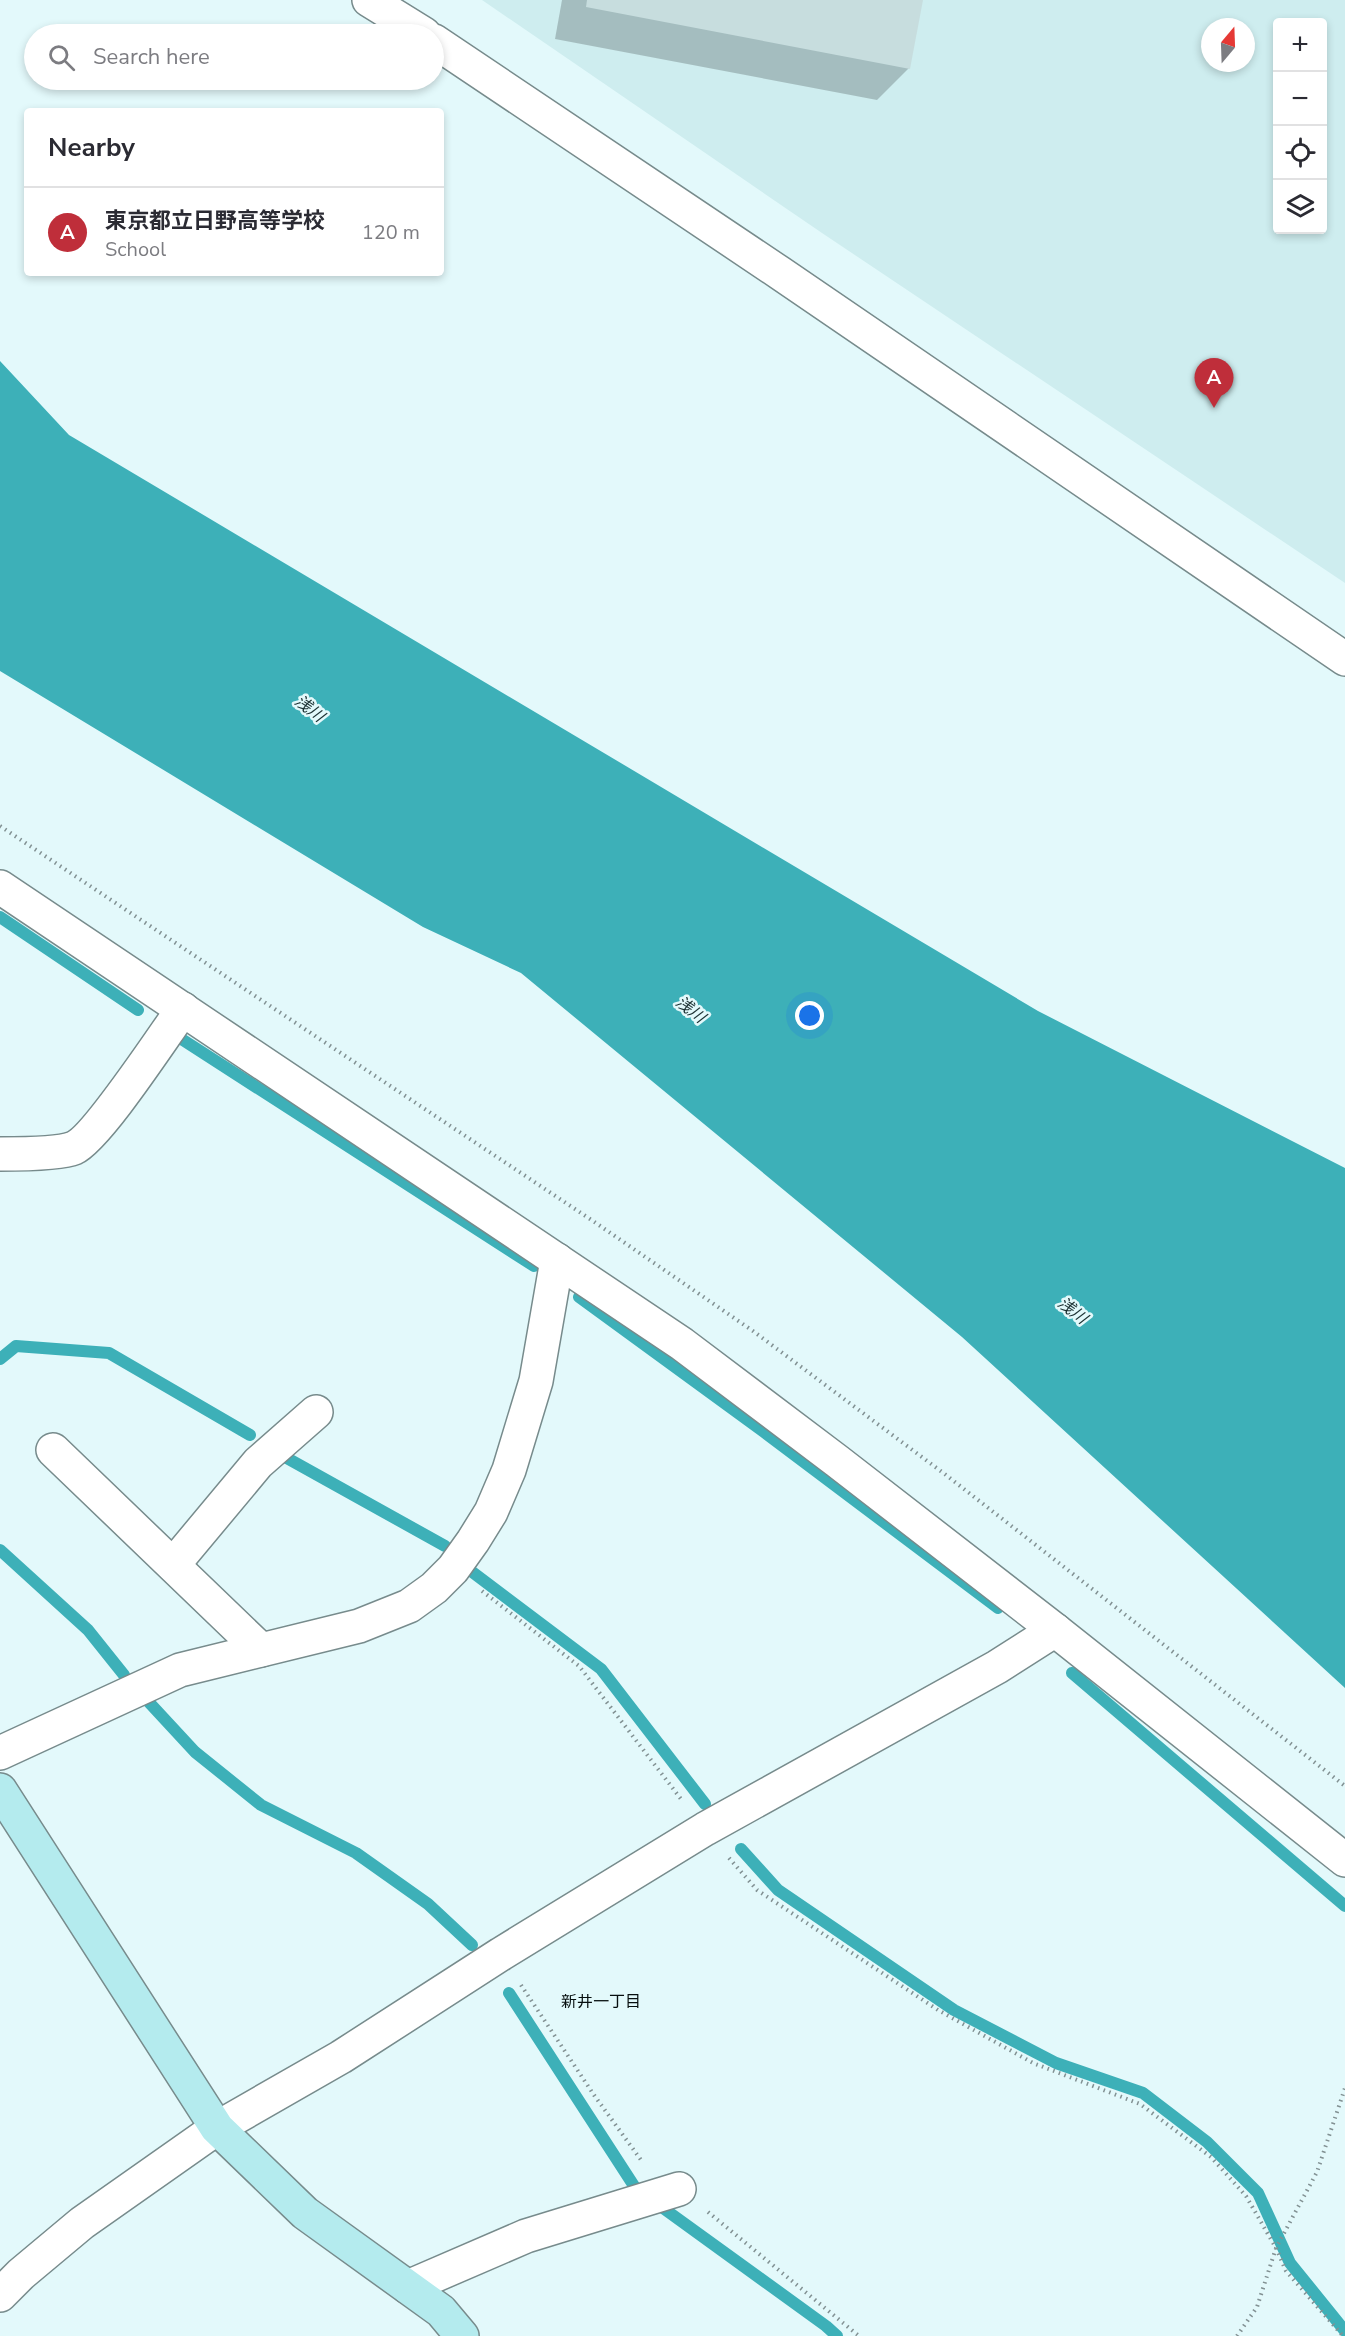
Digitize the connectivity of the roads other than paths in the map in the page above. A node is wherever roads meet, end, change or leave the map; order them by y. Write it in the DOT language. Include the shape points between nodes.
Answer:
graph roads {
  1 [pos="369,0"];
  2 [pos="408,24"];
  3 [pos="444,48"];
  4 [pos="1345,659"];
  5 [pos="0,887"];
  6 [pos="183,1009"];
  7 [pos="0,1154"];
  8 [pos="557,1260"];
  9 [pos="316,1412"];
  10 [pos="53,1450"];
  11 [pos="173,1565"];
  12 [pos="1055,1630"];
  13 [pos="261,1650"];
  14 [pos="0,1753"];
  15 [pos="3,1800"];
  16 [pos="1345,1860"];
  17 [pos="217,2128"];
  18 [pos="679,2189"];
  19 [pos="7,2278"];
  20 [pos="408,2287"];
  21 [pos="462,2336"];
  1 -- 2 [label="street"];
  3 -- 4 [label="street"];
  5 -- 6 [label="street"];
  6 -- 7 [label="street" via="95,1131 74,1148"];
  6 -- 8 [label="street"];
  8 -- 12 [label="street" via="682,1344"];
  8 -- 13 [label="street" via="536,1381 509,1470 491,1512 453,1569 409,1606 385,1617"];
  9 -- 11 [label="street" via="258,1463"];
  10 -- 11 [label="street"];
  11 -- 13 [label="street"];
  12 -- 16 [label="street"];
  12 -- 17 [label="street" via="997,1667 705,1829 341,2057"];
  13 -- 14 [label="street" via="180,1670"];
  15 -- 17 [label="street"];
  17 -- 19 [label="street"];
  17 -- 20 [label="street" via="305,2213"];
  18 -- 20 [label="street" via="526,2236"];
  20 -- 21 [label="street" via="441,2311"];
}
